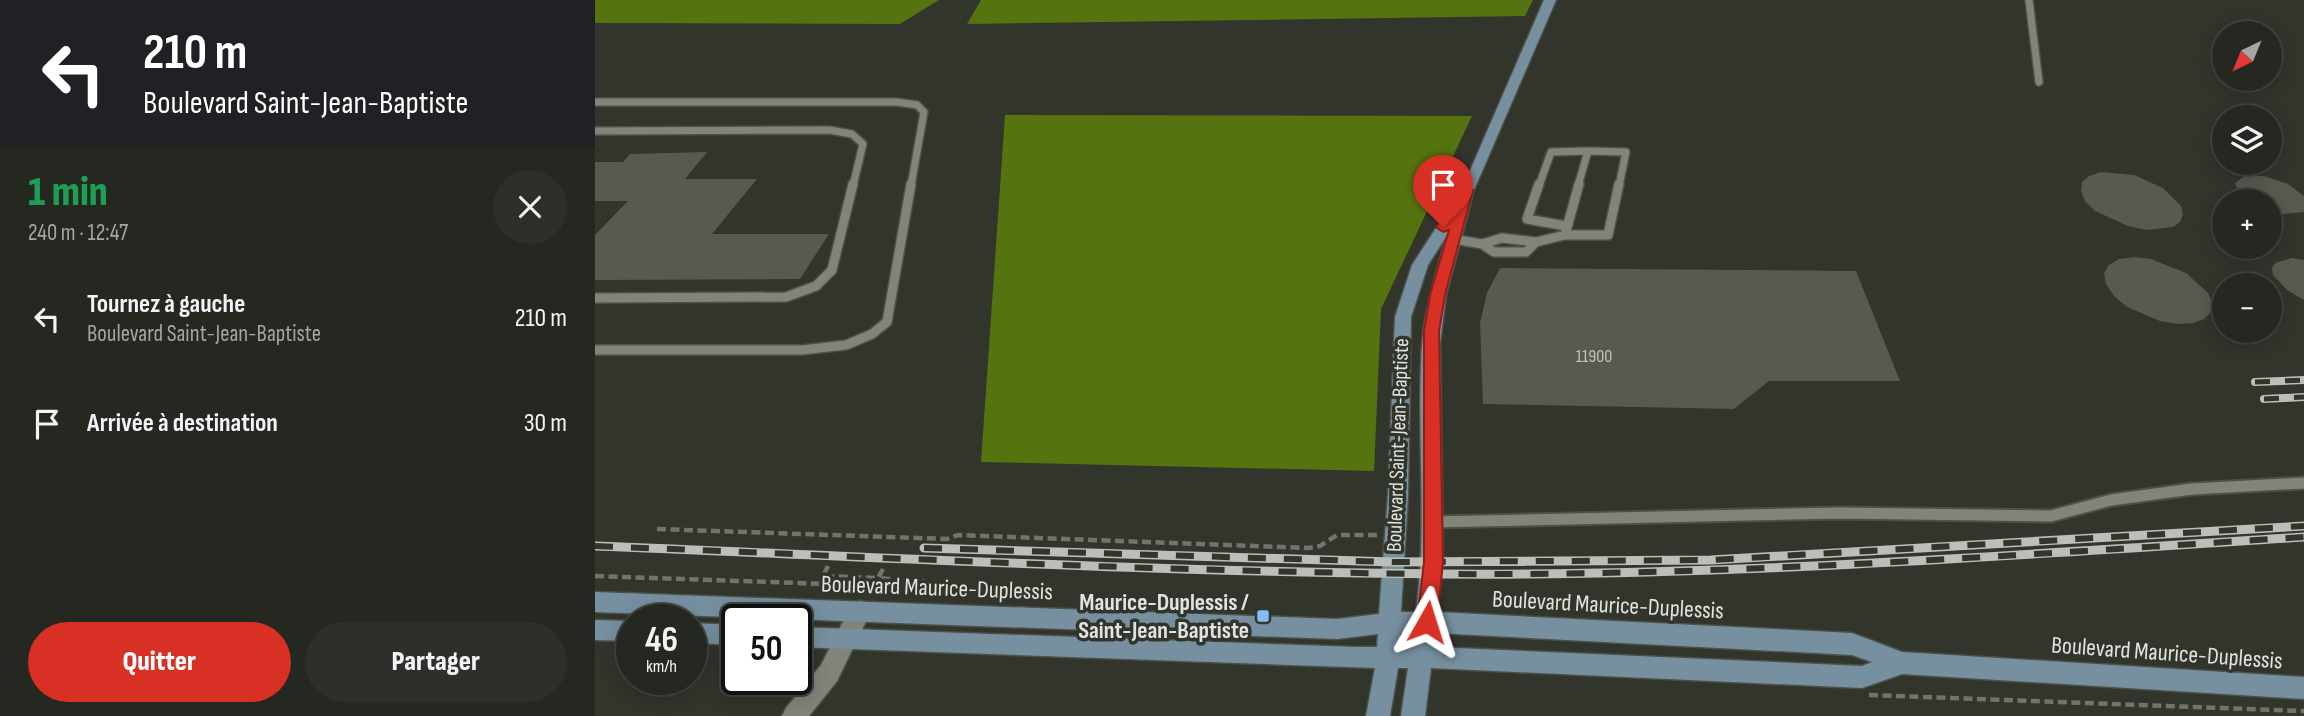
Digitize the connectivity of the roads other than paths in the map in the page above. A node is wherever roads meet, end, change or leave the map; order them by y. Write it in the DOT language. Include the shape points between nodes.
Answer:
graph roads {
  1 [pos="1550,0"];
  2 [pos="2029,0"];
  3 [pos="2039,82"];
  4 [pos="595,102"];
  5 [pos="595,131"];
  6 [pos="1588,151"];
  7 [pos="1467,190"];
  8 [pos="1566,231"];
  9 [pos="1453,239"];
  10 [pos="595,298"];
  11 [pos="595,350"];
  12 [pos="2304,483"];
  13 [pos="1432,522"];
  14 [pos="595,602"];
  15 [pos="860,611"];
  16 [pos="1427,622"];
  17 [pos="1388,623"];
  18 [pos="595,630"];
  19 [pos="616,631"];
  20 [pos="812,638"];
  21 [pos="846,639"];
  22 [pos="1388,656"];
  23 [pos="1423,657"];
  24 [pos="1902,663"];
  25 [pos="2304,688"];
  26 [pos="794,716"];
  27 [pos="1378,716"];
  28 [pos="1413,716"];
  1 -- 7 [label="street, Boulevard Saint-Jean-Baptiste"];
  2 -- 3 [label="lane"];
  4 -- 11 [label="lane" via="897,102 917,105 923,112 887,322 872,334 846,345 802,349"];
  5 -- 10 [label="lane" via="829,130 852,134 863,144 832,271 816,286 786,297 762,299"];
  6 -- 8 [label="lane"];
  6 -- 8 [label="lane" via="1551,152 1527,219"];
  6 -- 8 [label="lane" via="1626,152 1608,235"];
  7 -- 9 [label="street, Boulevard Saint-Jean-Baptiste"];
  7 -- 17 [label="street, Boulevard Saint-Jean-Baptiste" via="1420,265 1403,317"];
  8 -- 9 [label="lane" via="1536,242 1525,252 1494,252 1482,244"];
  9 -- 13 [label="street, Boulevard Saint-Jean-Baptiste" via="1431,331"];
  12 -- 13 [label="lane" via="2192,489 2111,500 2051,516 1814,513"];
  13 -- 16 [label="street, Boulevard Saint-Jean-Baptiste"];
  14 -- 15 [label="street, Boulevard Maurice-Duplessis"];
  15 -- 17 [label="street, Boulevard Maurice-Duplessis" via="1337,629"];
  15 -- 21 [label="street"];
  16 -- 17 [label="street, Boulevard Maurice-Duplessis"];
  16 -- 23 [label="street, Boulevard Saint-Jean-Baptiste"];
  16 -- 24 [label="street, Boulevard Maurice-Duplessis" via="1853,644"];
  17 -- 22 [label="street, Boulevard Saint-Jean-Baptiste"];
  18 -- 19 [label="street"];
  20 -- 21 [label="street, Boulevard Maurice-Duplessis"];
  21 -- 22 [label="street, Boulevard Maurice-Duplessis"];
  21 -- 26 [label="street" via="828,673"];
  22 -- 23 [label="street, Boulevard Maurice-Duplessis"];
  22 -- 27 [label="street, Boulevard Saint-Jean-Baptiste"];
  23 -- 24 [label="street, Boulevard Maurice-Duplessis" via="1862,677"];
  23 -- 28 [label="street, Boulevard Saint-Jean-Baptiste"];
  24 -- 25 [label="street, Boulevard Maurice-Duplessis"];
}
